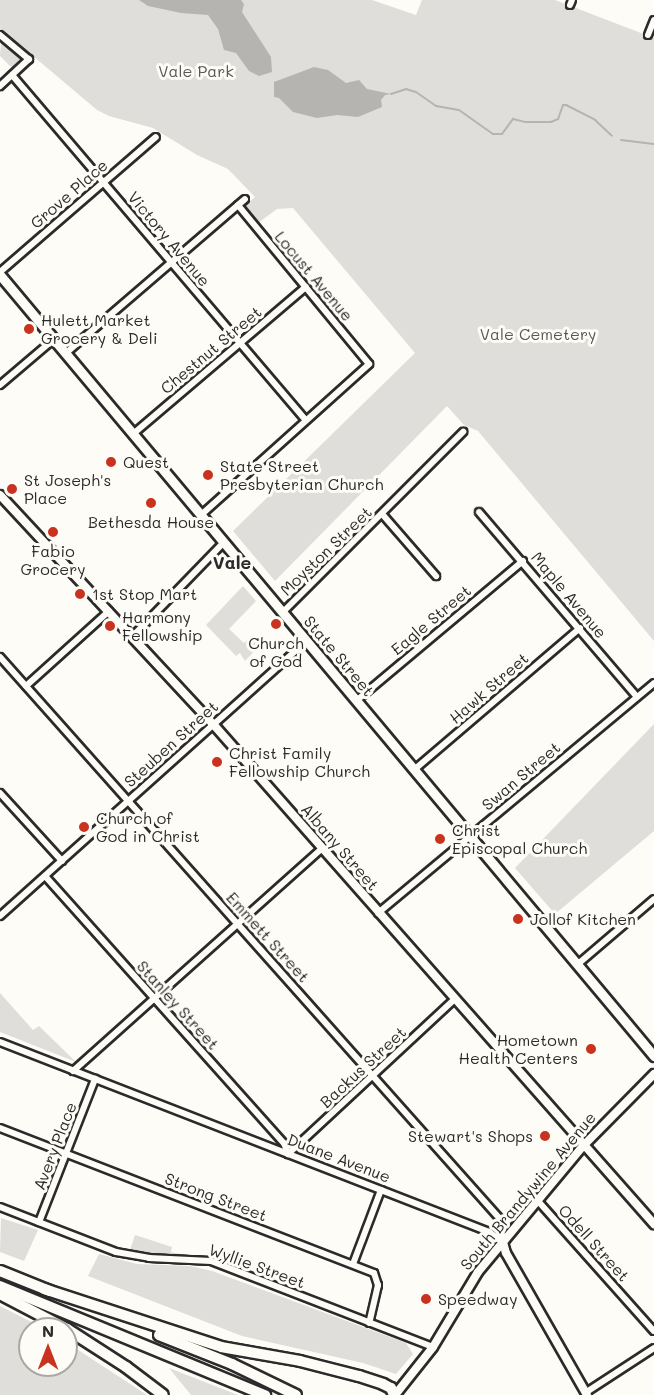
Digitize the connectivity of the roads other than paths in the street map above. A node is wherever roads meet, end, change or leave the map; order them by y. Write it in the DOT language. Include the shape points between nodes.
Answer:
graph roads {
  1 [pos="654,20"];
  2 [pos="0,35"];
  3 [pos="648,35"];
  4 [pos="12,75"];
  5 [pos="0,86"];
  6 [pos="156,137"];
  7 [pos="104,182"];
  8 [pos="245,199"];
  9 [pos="238,205"];
  10 [pos="171,261"];
  11 [pos="0,273"];
  12 [pos="306,287"];
  13 [pos="54,339"];
  14 [pos="240,343"];
  15 [pos="66,353"];
  16 [pos="0,385"];
  17 [pos="306,420"];
  18 [pos="463,432"];
  19 [pos="134,434"];
  20 [pos="1,498"];
  21 [pos="479,512"];
  22 [pos="201,515"];
  23 [pos="383,515"];
  24 [pos="224,542"];
  25 [pos="523,561"];
  26 [pos="436,576"];
  27 [pos="109,611"];
  28 [pos="283,612"];
  29 [pos="580,628"];
  30 [pos="132,637"];
  31 [pos="307,640"];
  32 [pos="0,657"];
  33 [pos="654,683"];
  34 [pos="26,686"];
  35 [pos="637,697"];
  36 [pos="356,701"];
  37 [pos="213,724"];
  38 [pos="415,769"];
  39 [pos="0,793"];
  40 [pos="129,801"];
  41 [pos="471,835"];
  42 [pos="322,848"];
  43 [pos="62,861"];
  44 [pos="45,876"];
  45 [pos="654,899"];
  46 [pos="377,913"];
  47 [pos="0,916"];
  48 [pos="239,924"];
  49 [pos="578,964"];
  50 [pos="455,999"];
  51 [pos="155,1000"];
  52 [pos="0,1042"];
  53 [pos="654,1056"];
  54 [pos="74,1071"];
  55 [pos="654,1074"];
  56 [pos="374,1075"];
  57 [pos="95,1079"];
  58 [pos="0,1128"];
  59 [pos="584,1146"];
  60 [pos="66,1154"];
  61 [pos="288,1154"];
  62 [pos="381,1190"];
  63 [pos="538,1201"];
  64 [pos="0,1207"];
  65 [pos="39,1222"];
  66 [pos="654,1224"];
  67 [pos="503,1242"];
  68 [pos="353,1264"];
  69 [pos="0,1271"];
  70 [pos="0,1286"];
  71 [pos="44,1288"];
  72 [pos="0,1294"];
  73 [pos="369,1323"];
  74 [pos="654,1331"];
  75 [pos="432,1347"];
  76 [pos="654,1348"];
  77 [pos="586,1394"];
  78 [pos="163,1395"];
  79 [pos="265,1395"];
  80 [pos="296,1395"];
  81 [pos="394,1395"];
  1 -- 3 [label="street"];
  2 -- 4 [label="street" via="29,59"];
  4 -- 5 [label="street"];
  4 -- 7 [label="street, Victory Avenue"];
  6 -- 7 [label="street, Grove Place"];
  7 -- 10 [label="street, Victory Avenue"];
  7 -- 11 [label="street, Grove Place"];
  8 -- 9 [label="street"];
  9 -- 10 [label="street"];
  9 -- 12 [label="street, Locust Avenue"];
  10 -- 14 [label="street, Victory Avenue"];
  10 -- 15 [label="street"];
  11 -- 13 [label="main road, State Street"];
  12 -- 14 [label="street, Chestnut Street"];
  12 -- 17 [label="street, Locust Avenue" via="369,364"];
  13 -- 15 [label="main road, State Street"];
  13 -- 16 [label="street"];
  14 -- 17 [label="street, Victory Avenue"];
  14 -- 19 [label="street, Chestnut Street"];
  15 -- 19 [label="main road, State Street"];
  17 -- 22 [label="street"];
  18 -- 23 [label="street, Moyston Street"];
  19 -- 22 [label="main road, State Street"];
  20 -- 27 [label="street, Albany Street"];
  21 -- 25 [label="street, Maple Avenue"];
  22 -- 24 [label="main road, State Street"];
  23 -- 26 [label="street"];
  23 -- 28 [label="street, Moyston Street"];
  24 -- 28 [label="main road, State Street"];
  24 -- 30 [label="street"];
  25 -- 29 [label="street, Maple Avenue"];
  25 -- 36 [label="street, Eagle Street"];
  27 -- 30 [label="street, Albany Street"];
  27 -- 34 [label="street"];
  28 -- 31 [label="main road, State Street"];
  29 -- 35 [label="street, Maple Avenue"];
  29 -- 38 [label="street, Hawk Street"];
  30 -- 37 [label="street, Albany Street"];
  31 -- 36 [label="main road, State Street"];
  31 -- 37 [label="street, Steuben Street"];
  32 -- 34 [label="street, Emmett Street"];
  33 -- 35 [label="street, Swan Street"];
  34 -- 40 [label="street, Emmett Street"];
  35 -- 41 [label="street, Swan Street"];
  36 -- 38 [label="main road, State Street"];
  37 -- 40 [label="street, Steuben Street"];
  37 -- 42 [label="street, Albany Street"];
  38 -- 41 [label="main road, State Street"];
  39 -- 43 [label="street"];
  40 -- 43 [label="street, Steuben Street"];
  40 -- 48 [label="street, Emmett Street"];
  41 -- 46 [label="street, Swan Street"];
  41 -- 49 [label="main road, State Street"];
  42 -- 46 [label="street, Albany Street"];
  42 -- 48 [label="street"];
  43 -- 44 [label="street, Steuben Street"];
  44 -- 47 [label="street, Steuben Street"];
  44 -- 51 [label="street, Stanley Street"];
  45 -- 49 [label="street"];
  46 -- 50 [label="street, Albany Street"];
  48 -- 51 [label="street"];
  48 -- 56 [label="street, Emmett Street"];
  49 -- 53 [label="main road, State Street"];
  50 -- 56 [label="street, Backus Street"];
  50 -- 59 [label="street, Albany Street"];
  51 -- 54 [label="street"];
  51 -- 61 [label="street, Stanley Street" via="284,1143"];
  52 -- 54 [label="street, Duane Avenue"];
  54 -- 57 [label="street, Duane Avenue"];
  55 -- 59 [label="street, South Brandywine Avenue"];
  56 -- 61 [label="street, Backus Street"];
  56 -- 67 [label="street, Emmett Street" via="500,1219"];
  57 -- 60 [label="street, Avery Place"];
  57 -- 61 [label="street, Duane Avenue"];
  58 -- 60 [label="street, Strong Street"];
  59 -- 63 [label="street, South Brandywine Avenue"];
  59 -- 66 [label="street, Albany Street"];
  60 -- 65 [label="street, Avery Place"];
  60 -- 68 [label="street, Strong Street"];
  61 -- 62 [label="street, Duane Avenue"];
  62 -- 67 [label="street, Duane Avenue" via="489,1232"];
  62 -- 68 [label="street"];
  63 -- 67 [label="street, South Brandywine Avenue"];
  63 -- 74 [label="street, Odell Street"];
  64 -- 65 [label="street, Wyllie Street"];
  65 -- 73 [label="street, Wyllie Street" via="116,1252 211,1261"];
  67 -- 75 [label="street, South Brandywine Avenue" via="469,1284"];
  67 -- 77 [label="street"];
  68 -- 73 [label="street, Strong Street" via="378,1278"];
  69 -- 71 [label="highway"];
  70 -- 79 [label="highway"];
  71 -- 80 [label="highway" via="232,1364"];
  71 -- 81 [label="highway" via="213,1345 367,1378 391,1388"];
  72 -- 78 [label="highway" via="67,1329"];
  73 -- 75 [label="street, Wyllie Street"];
  75 -- 81 [label="street, South Brandywine Avenue"];
  76 -- 77 [label="street"];
}
